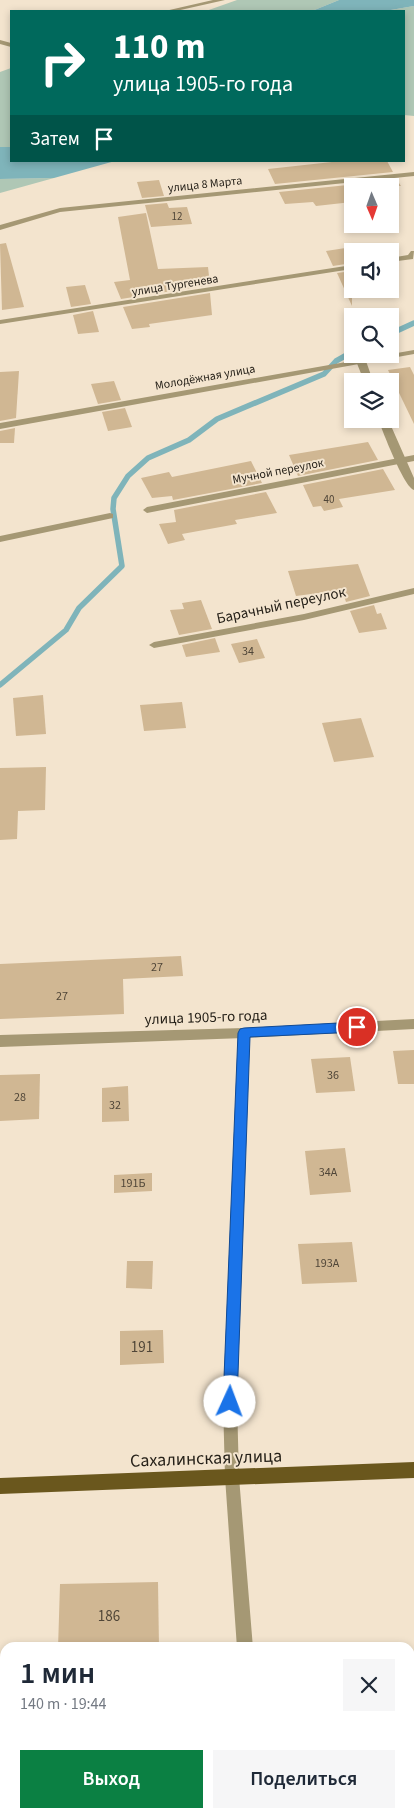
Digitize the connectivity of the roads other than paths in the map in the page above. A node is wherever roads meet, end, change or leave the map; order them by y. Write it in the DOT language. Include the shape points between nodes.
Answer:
graph roads {
  1 [pos="222,0"];
  2 [pos="173,10"];
  3 [pos="414,174"];
  4 [pos="0,228"];
  5 [pos="414,253"];
  6 [pos="399,259"];
  7 [pos="344,268"];
  8 [pos="0,322"];
  9 [pos="414,352"];
  10 [pos="399,355"];
  11 [pos="350,363"];
  12 [pos="0,426"];
  13 [pos="388,428"];
  14 [pos="414,458"];
  15 [pos="400,460"];
  16 [pos="414,487"];
  17 [pos="146,510"];
  18 [pos="110,516"];
  19 [pos="0,539"];
  20 [pos="414,591"];
  21 [pos="154,646"];
  22 [pos="414,1024"];
  23 [pos="244,1033"];
  24 [pos="0,1041"];
  25 [pos="414,1470"];
  26 [pos="232,1477"];
  27 [pos="0,1486"];
  28 [pos="245,1642"];
  1 -- 2 [label="lane"];
  3 -- 4 [label="lane, улица 8 Марта" via="70,209"];
  5 -- 6 [label="lane"];
  7 -- 8 [label="lane, улица Тургенева"];
  9 -- 10 [label="lane, Молодёжная улица"];
  11 -- 12 [label="lane, Молодёжная улица"];
  13 -- 15 [label="street"];
  14 -- 15 [label="lane, Мучной переулок"];
  15 -- 16 [label="street"];
  15 -- 17 [label="lane, Мучной переулок"];
  18 -- 19 [label="lane"];
  20 -- 21 [label="lane, Барачный переулок" via="304,617"];
  22 -- 23 [label="street, улица 1905-го года"];
  23 -- 24 [label="street, улица 1905-го года"];
  23 -- 26 [label="lane" via="230,1402"];
  25 -- 26 [label="main road, Сахалинская улица"];
  26 -- 27 [label="main road, Сахалинская улица"];
  26 -- 28 [label="lane"];
}
